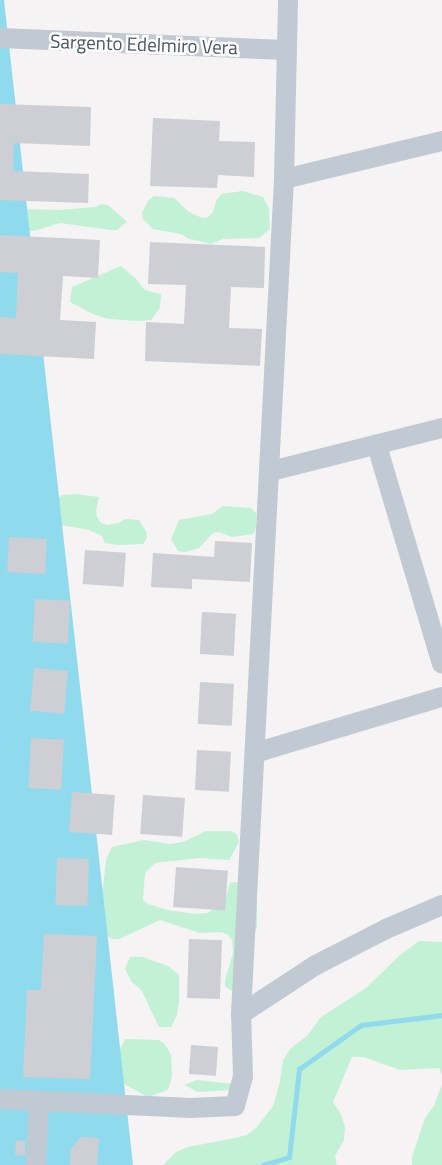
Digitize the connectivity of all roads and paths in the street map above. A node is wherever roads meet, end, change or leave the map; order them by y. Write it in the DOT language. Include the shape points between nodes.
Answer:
graph roads {
  1 [pos="288,0"];
  2 [pos="0,38"];
  3 [pos="287,50"];
  4 [pos="442,141"];
  5 [pos="284,179"];
  6 [pos="442,428"];
  7 [pos="377,446"];
  8 [pos="271,470"];
  9 [pos="442,664"];
  10 [pos="442,697"];
  11 [pos="255,753"];
  12 [pos="442,905"];
  13 [pos="241,1014"];
  14 [pos="0,1099"];
  15 [pos="39,1102"];
  16 [pos="36,1165"];
  1 -- 3 [label="street"];
  2 -- 3 [label="street, Sargento Edelmiro Vera"];
  3 -- 5 [label="street"];
  4 -- 5 [label="street"];
  5 -- 8 [label="street"];
  6 -- 7 [label="street"];
  7 -- 8 [label="street"];
  7 -- 9 [label="street"];
  8 -- 11 [label="street"];
  10 -- 11 [label="street"];
  11 -- 13 [label="street"];
  12 -- 13 [label="street" via="316,964"];
  13 -- 15 [label="street" via="243,1076 236,1106 191,1108"];
  14 -- 15 [label="street"];
  15 -- 16 [label="street"];
}
